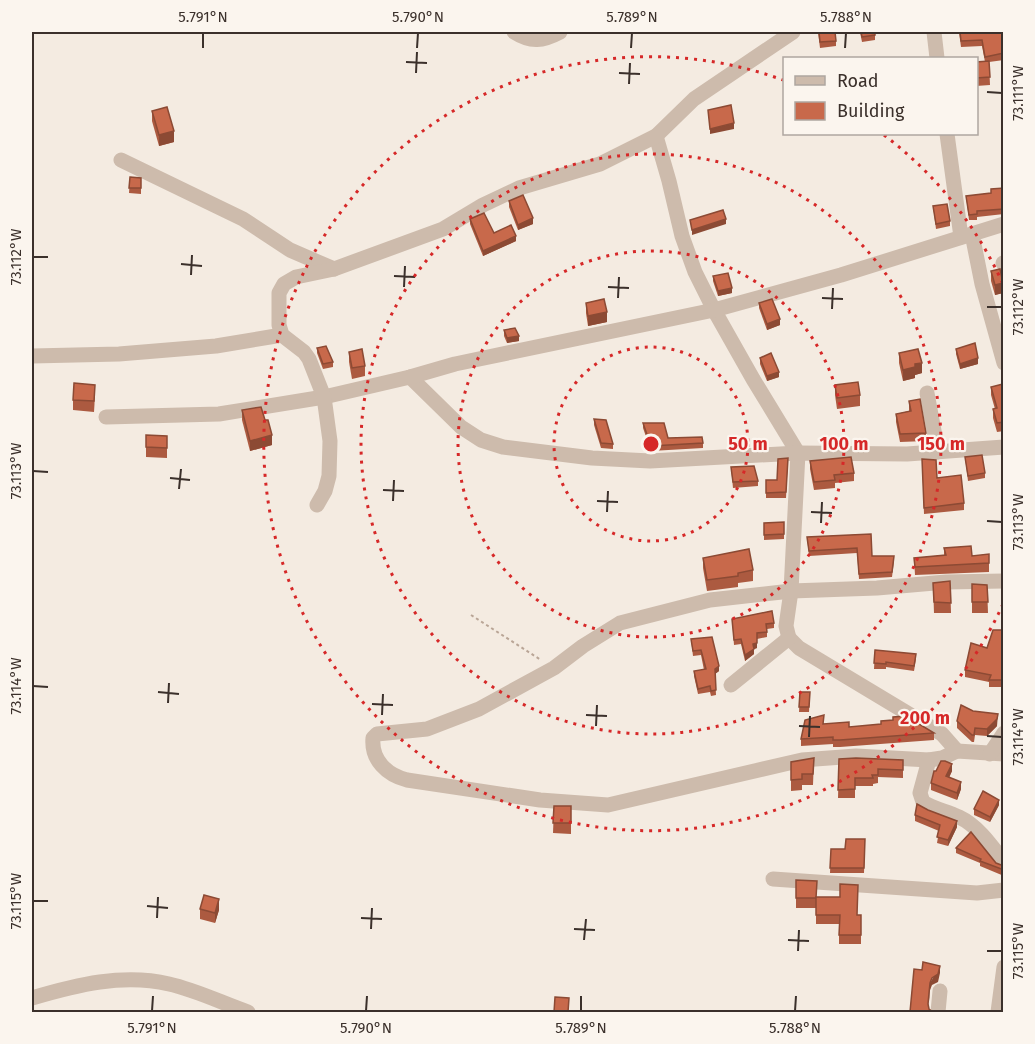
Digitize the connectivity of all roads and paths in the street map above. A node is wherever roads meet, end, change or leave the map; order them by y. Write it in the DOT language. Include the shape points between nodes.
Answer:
graph roads {
  1 [pos="514,32"];
  2 [pos="560,32"];
  3 [pos="793,32"];
  4 [pos="934,32"];
  5 [pos="937,57"];
  6 [pos="947,135"];
  7 [pos="656,136"];
  8 [pos="121,160"];
  9 [pos="1004,224"];
  10 [pos="966,235"];
  11 [pos="334,270"];
  12 [pos="714,310"];
  13 [pos="282,335"];
  14 [pos="32,356"];
  15 [pos="1004,363"];
  16 [pos="410,377"];
  17 [pos="927,393"];
  18 [pos="324,397"];
  19 [pos="106,417"];
  20 [pos="1004,447"];
  21 [pos="938,452"];
  22 [pos="798,453"];
  23 [pos="317,505"];
  24 [pos="1004,581"];
  25 [pos="791,591"];
  26 [pos="471,615"];
  27 [pos="789,638"];
  28 [pos="554,668"];
  29 [pos="731,684"];
  30 [pos="1004,733"];
  31 [pos="957,751"];
  32 [pos="997,754"];
  33 [pos="929,760"];
  34 [pos="1004,862"];
  35 [pos="773,879"];
  36 [pos="1004,890"];
  37 [pos="1004,967"];
  38 [pos="940,991"];
  39 [pos="32,998"];
  40 [pos="248,1012"];
  41 [pos="938,1012"];
  42 [pos="998,1012"];
  1 -- 2 [label="street" via="535,40"];
  3 -- 7 [label="street" via="694,99"];
  4 -- 5 [label="street"];
  6 -- 10 [label="street"];
  7 -- 11 [label="street" via="600,164 519,188 442,229"];
  7 -- 12 [label="street" via="682,236"];
  8 -- 11 [label="street" via="243,219 290,250"];
  9 -- 10 [label="street"];
  10 -- 12 [label="street"];
  10 -- 15 [label="street"];
  11 -- 13 [label="street" via="296,276 284,284 279,293"];
  12 -- 16 [label="street" via="476,359"];
  12 -- 22 [label="street"];
  13 -- 14 [label="street" via="216,346"];
  13 -- 18 [label="street" via="309,359"];
  16 -- 18 [label="street"];
  16 -- 22 [label="street" via="461,427 481,440 503,447 650,461"];
  17 -- 21 [label="street"];
  18 -- 19 [label="street" via="219,414"];
  18 -- 23 [label="street" via="330,441 329,476"];
  20 -- 21 [label="street"];
  21 -- 22 [label="street"];
  22 -- 25 [label="street"];
  24 -- 25 [label="street"];
  25 -- 27 [label="street" via="786,626"];
  25 -- 28 [label="street" via="710,600 620,623"];
  26 -- 28 [label="path"];
  27 -- 29 [label="street"];
  27 -- 31 [label="street" via="808,654 942,734"];
  28 -- 33 [label="street" via="479,709 428,729 375,735 374,755 388,772 407,780 540,800 608,805 802,760 856,756"];
  30 -- 32 [label="street"];
  31 -- 32 [label="street"];
  31 -- 33 [label="street"];
  33 -- 34 [label="street" via="920,793 923,802 970,824"];
  35 -- 36 [label="street" via="977,893"];
  37 -- 42 [label="street"];
  38 -- 41 [label="street"];
  39 -- 40 [label="street" via="125,979 185,989"];
}
